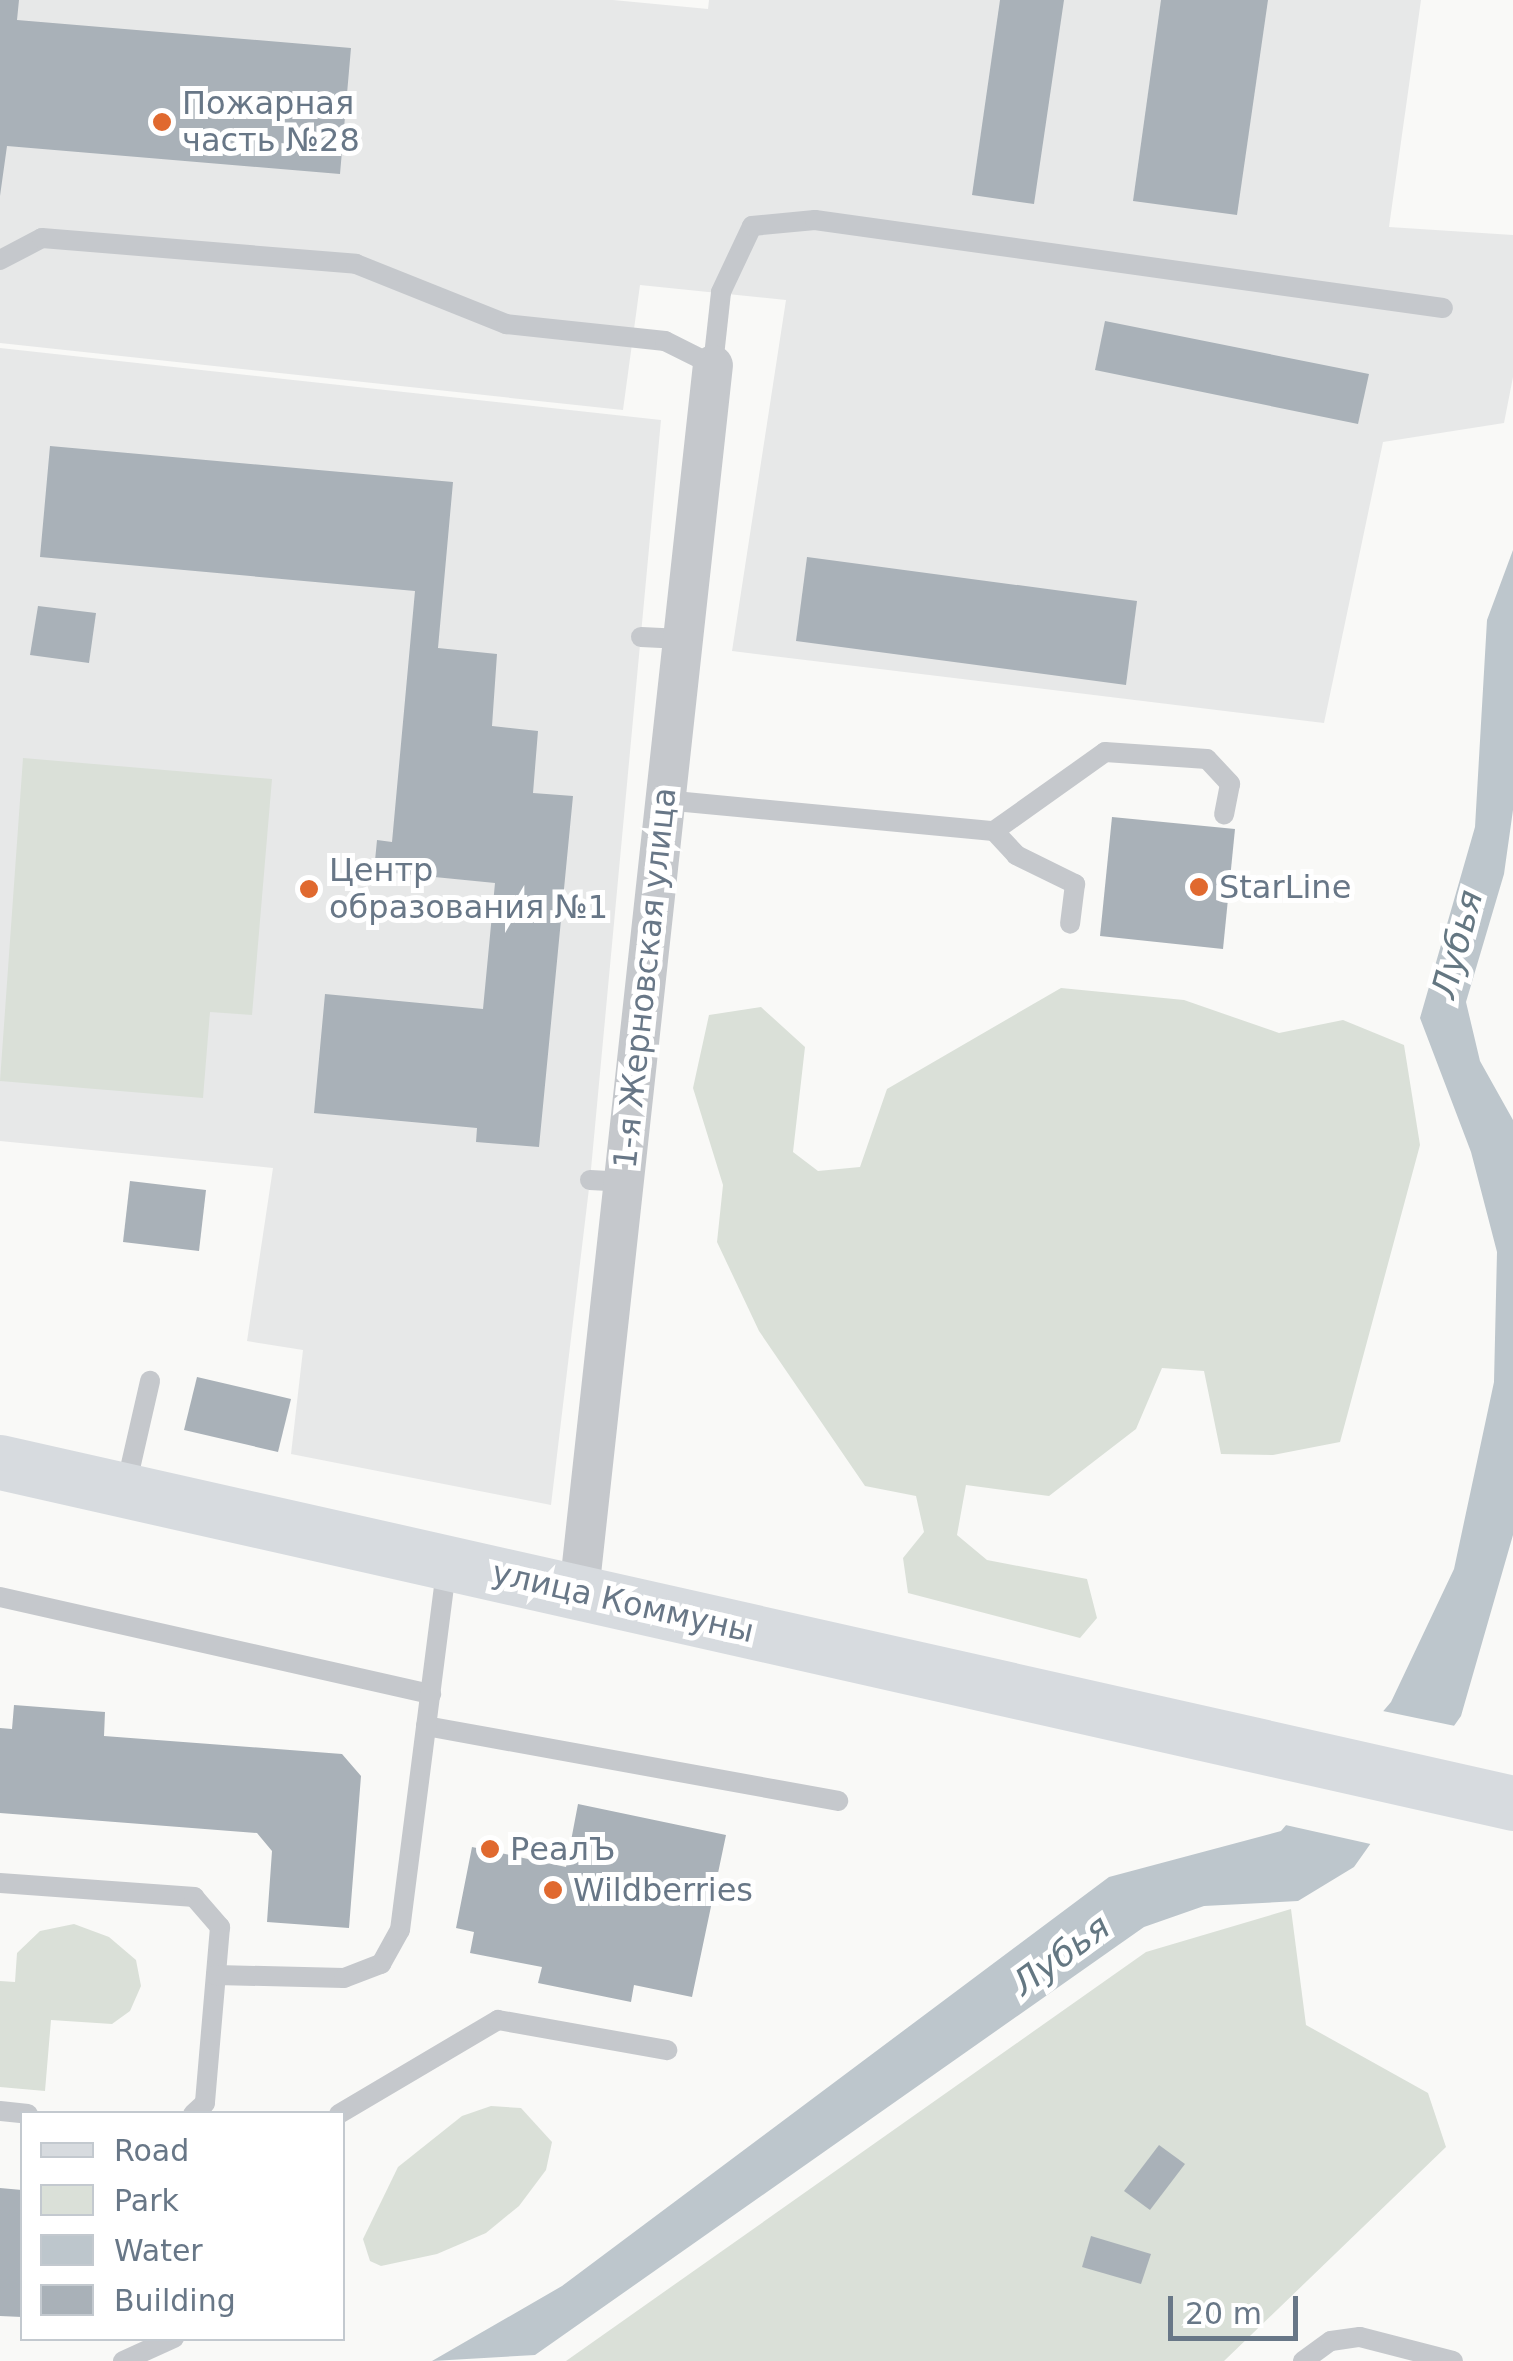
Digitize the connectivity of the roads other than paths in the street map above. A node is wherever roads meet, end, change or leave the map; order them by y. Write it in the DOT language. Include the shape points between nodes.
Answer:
graph roads {
  1 [pos="0,260"];
  2 [pos="1444,308"];
  3 [pos="713,365"];
  4 [pos="641,637"];
  5 [pos="682,639"];
  6 [pos="664,800"];
  7 [pos="1224,814"];
  8 [pos="994,830"];
  9 [pos="1070,924"];
  10 [pos="150,1380"];
  11 [pos="0,1462"];
  12 [pos="126,1491"];
  13 [pos="447,1562"];
  14 [pos="579,1592"];
  15 [pos="0,1597"];
  16 [pos="431,1694"];
  17 [pos="426,1726"];
  18 [pos="838,1801"];
  19 [pos="1513,1803"];
  20 [pos="0,1882"];
  21 [pos="216,1975"];
  22 [pos="667,2050"];
  23 [pos="196,2111"];
  24 [pos="345,2111"];
  25 [pos="167,2341"];
  26 [pos="124,2361"];
  27 [pos="1302,2361"];
  28 [pos="1453,2361"];
  1 -- 3 [label="lane" via="42,238 356,264 506,324 665,341"];
  2 -- 3 [label="lane" via="815,220 752,226 721,292"];
  3 -- 5 [label="street, 1-я Жерновская улица"];
  4 -- 5 [label="lane"];
  5 -- 6 [label="street, 1-я Жерновская улица"];
  6 -- 8 [label="lane"];
  6 -- 14 [label="street, 1-я Жерновская улица" via="606,1181"];
  7 -- 8 [label="lane" via="1230,784 1207,760 1105,752"];
  8 -- 9 [label="lane" via="1016,855 1075,884"];
  10 -- 12 [label="lane"];
  11 -- 12 [label="main road, улица Коммуны"];
  12 -- 13 [label="main road, улица Коммуны"];
  13 -- 14 [label="main road, улица Коммуны"];
  13 -- 16 [label="lane"];
  14 -- 19 [label="main road, улица Коммуны"];
  15 -- 16 [label="lane"];
  16 -- 17 [label="lane"];
  17 -- 18 [label="lane"];
  17 -- 21 [label="lane" via="400,1930 380,1964 344,1978 297,1982"];
  20 -- 21 [label="lane" via="194,1898 220,1926"];
  21 -- 23 [label="lane" via="205,2102"];
  22 -- 24 [label="lane" via="498,2020"];
  25 -- 26 [label="lane"];
  27 -- 28 [label="lane" via="1331,2341 1360,2337"];
}
